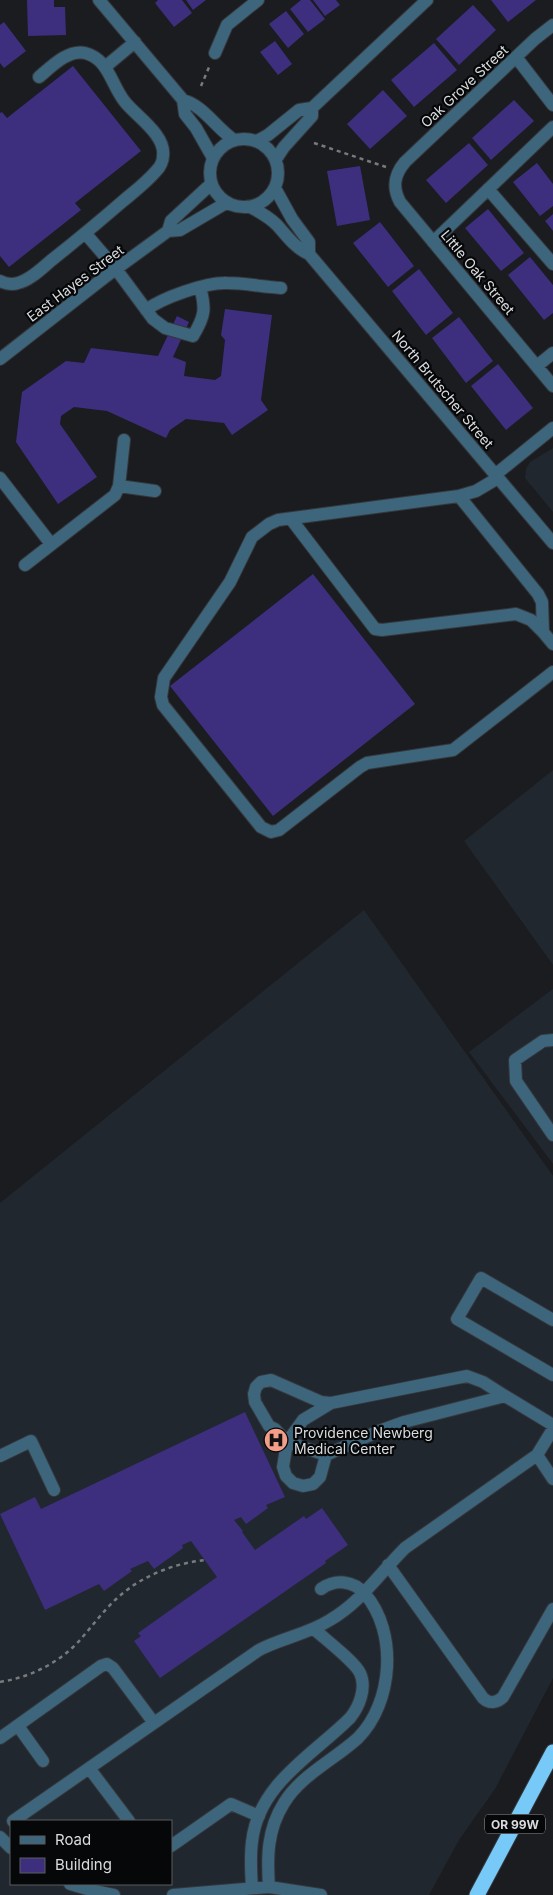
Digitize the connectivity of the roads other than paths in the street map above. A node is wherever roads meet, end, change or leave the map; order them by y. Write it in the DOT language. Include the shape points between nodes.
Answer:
graph roads {
  1 [pos="99,0"];
  2 [pos="258,0"];
  3 [pos="427,0"];
  4 [pos="553,25"];
  5 [pos="135,42"];
  6 [pos="215,52"];
  7 [pos="516,57"];
  8 [pos="105,67"];
  9 [pos="39,77"];
  10 [pos="183,100"];
  11 [pos="553,105"];
  12 [pos="312,108"];
  13 [pos="553,127"];
  14 [pos="234,140"];
  15 [pos="257,141"];
  16 [pos="213,158"];
  17 [pos="276,159"];
  18 [pos="397,171"];
  19 [pos="211,184"];
  20 [pos="275,188"];
  21 [pos="488,189"];
  22 [pos="226,203"];
  23 [pos="250,207"];
  24 [pos="168,231"];
  25 [pos="85,234"];
  26 [pos="433,242"];
  27 [pos="309,254"];
  28 [pos="553,264"];
  29 [pos="116,269"];
  30 [pos="2,286"];
  31 [pos="200,287"];
  32 [pos="281,288"];
  33 [pos="146,310"];
  34 [pos="553,353"];
  35 [pos="0,359"];
  36 [pos="537,366"];
  37 [pos="553,386"];
  38 [pos="553,428"];
  39 [pos="124,440"];
  40 [pos="496,476"];
  41 [pos="0,478"];
  42 [pos="120,486"];
  43 [pos="155,491"];
  44 [pos="459,496"];
  45 [pos="291,519"];
  46 [pos="553,543"];
  47 [pos="51,544"];
  48 [pos="25,565"];
  49 [pos="543,632"];
  50 [pos="553,644"];
  51 [pos="553,672"];
  52 [pos="553,1040"];
  53 [pos="553,1135"];
  54 [pos="553,1320"];
  55 [pos="553,1375"];
  56 [pos="505,1396"];
  57 [pos="331,1403"];
  58 [pos="553,1425"];
  59 [pos="553,1430"];
  60 [pos="287,1442"];
  61 [pos="326,1455"];
  62 [pos="537,1455"];
  63 [pos="0,1456"];
  64 [pos="553,1479"];
  65 [pos="54,1490"];
  66 [pos="388,1565"];
  67 [pos="321,1589"];
  68 [pos="365,1594"];
  69 [pos="553,1610"];
  70 [pos="314,1629"];
  71 [pos="154,1723"];
  72 [pos="18,1726"];
  73 [pos="0,1738"];
  74 [pos="553,1752"];
  75 [pos="309,1754"];
  76 [pos="43,1761"];
  77 [pos="89,1768"];
  78 [pos="320,1768"];
  79 [pos="259,1816"];
  80 [pos="15,1820"];
  81 [pos="127,1820"];
  82 [pos="0,1837"];
  83 [pos="172,1845"];
  84 [pos="10,1847"];
  85 [pos="73,1885"];
  86 [pos="269,1887"];
  87 [pos="252,1888"];
  88 [pos="114,1895"];
  89 [pos="173,1895"];
  90 [pos="321,1895"];
  91 [pos="477,1895"];
  1 -- 5 [label="street"];
  2 -- 6 [label="street" via="227,25"];
  3 -- 12 [label="street"];
  4 -- 7 [label="street, Oak Grove Street"];
  5 -- 8 [label="street"];
  5 -- 10 [label="street"];
  7 -- 11 [label="street"];
  7 -- 18 [label="street, Oak Grove Street"];
  8 -- 9 [label="street" via="84,53 72,54"];
  8 -- 25 [label="street" via="126,103 155,134 162,146 163,157 159,168 149,179"];
  10 -- 14 [label="street" via="194,103"];
  10 -- 16 [label="street" via="185,114"];
  12 -- 15 [label="street" via="299,110"];
  12 -- 17 [label="street" via="312,116"];
  13 -- 21 [label="street"];
  14 -- 15 [label="street"];
  14 -- 16 [label="street" via="218,150"];
  15 -- 17 [label="street"];
  16 -- 19 [label="street" via="209,170"];
  17 -- 20 [label="street"];
  18 -- 26 [label="street, Little Oak Street" via="395,193"];
  19 -- 22 [label="street"];
  19 -- 24 [label="street, East Hayes Street" via="171,221"];
  20 -- 23 [label="street" via="260,204"];
  20 -- 27 [label="street, North Brutscher Street" via="309,242"];
  21 -- 26 [label="street"];
  21 -- 28 [label="street"];
  22 -- 23 [label="street"];
  22 -- 24 [label="street, East Hayes Street" via="180,230"];
  23 -- 27 [label="street, North Brutscher Street" via="263,213 299,250"];
  24 -- 29 [label="street, East Hayes Street"];
  25 -- 29 [label="street"];
  25 -- 30 [label="street" via="19,283"];
  26 -- 36 [label="street, Little Oak Street"];
  27 -- 40 [label="street, North Brutscher Street"];
  29 -- 33 [label="street"];
  29 -- 35 [label="street, East Hayes Street"];
  31 -- 32 [label="street" via="226,282"];
  31 -- 33 [label="street"];
  31 -- 33 [label="street" via="203,319 193,336 165,328"];
  34 -- 36 [label="street"];
  36 -- 37 [label="street, Little Oak Street"];
  38 -- 40 [label="street"];
  39 -- 42 [label="street"];
  40 -- 44 [label="street" via="476,491"];
  40 -- 46 [label="street, North Brutscher Street"];
  41 -- 47 [label="street"];
  42 -- 43 [label="street"];
  42 -- 47 [label="street" via="115,495"];
  44 -- 45 [label="street"];
  44 -- 49 [label="street" via="538,594 542,602"];
  45 -- 49 [label="street" via="375,630 516,614 531,620"];
  45 -- 51 [label="street" via="269,524 252,537 230,582 164,678 161,690 163,705 261,827 271,832 279,830 367,763 453,750"];
  47 -- 48 [label="street"];
  49 -- 50 [label="street"];
  52 -- 53 [label="street" via="543,1041 515,1060 516,1082"];
  54 -- 55 [label="street" via="481,1278 457,1319"];
  56 -- 57 [label="street" via="467,1376"];
  56 -- 58 [label="street"];
  56 -- 61 [label="street" via="404,1422"];
  57 -- 60 [label="street" via="303,1420"];
  57 -- 60 [label="street" via="321,1402 271,1380 261,1382 254,1394 255,1402 269,1426"];
  59 -- 62 [label="street"];
  60 -- 61 [label="street"];
  60 -- 61 [label="street" via="283,1467 286,1476 294,1483 303,1486 313,1484 320,1477"];
  62 -- 64 [label="street"];
  62 -- 66 [label="street" via="405,1548"];
  63 -- 65 [label="street" via="31,1441"];
  66 -- 68 [label="street"];
  66 -- 69 [label="street" via="489,1702 497,1702 503,1697"];
  67 -- 68 [label="street" via="337,1582 347,1583"];
  68 -- 70 [label="street"];
  68 -- 78 [label="street" via="376,1612 387,1647 385,1686 370,1722 358,1737"];
  70 -- 71 [label="street" via="259,1650"];
  70 -- 75 [label="street" via="355,1667 360,1674 362,1690 350,1718"];
  71 -- 72 [label="street" via="114,1668 107,1664"];
  71 -- 77 [label="street"];
  72 -- 73 [label="street"];
  72 -- 76 [label="street"];
  74 -- 91 [label="highway, OR 99W"];
  75 -- 78 [label="street"];
  75 -- 79 [label="street" via="268,1797"];
  77 -- 80 [label="street"];
  77 -- 81 [label="street"];
  78 -- 86 [label="street" via="294,1791 278,1813 269,1839"];
  79 -- 83 [label="street" via="230,1804"];
  79 -- 87 [label="street" via="252,1840"];
  82 -- 84 [label="street"];
  85 -- 88 [label="street"];
  86 -- 87 [label="street"];
  86 -- 90 [label="street"];
  87 -- 89 [label="street"];
}
